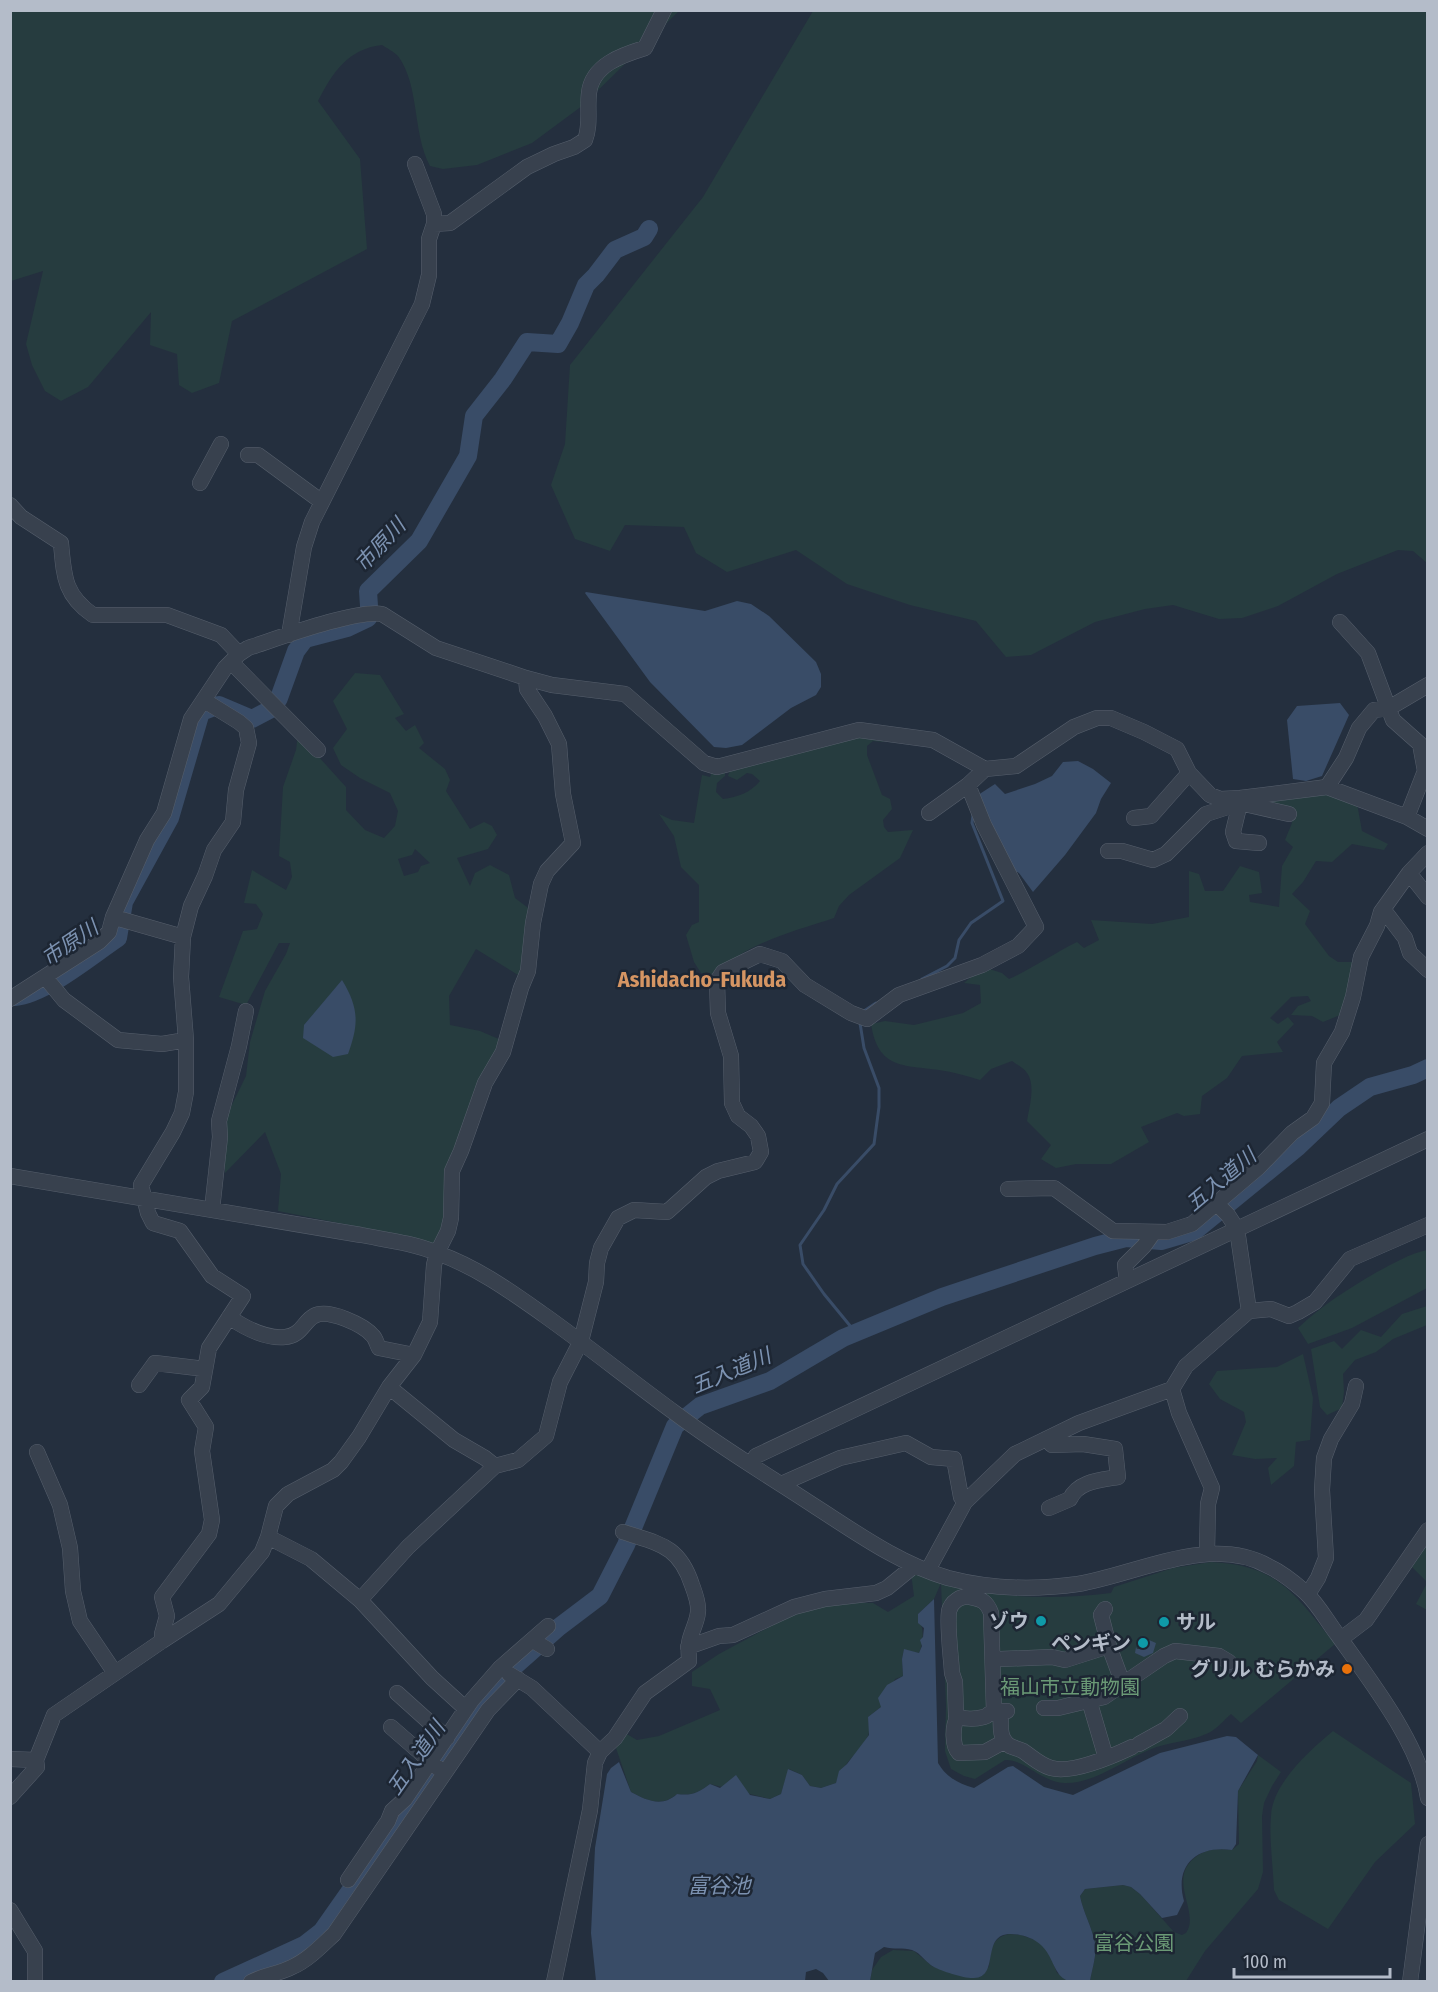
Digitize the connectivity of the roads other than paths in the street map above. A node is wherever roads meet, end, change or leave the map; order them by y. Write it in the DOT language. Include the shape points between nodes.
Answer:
graph roads {
  1 [pos="664,10"];
  2 [pos="415,164"];
  3 [pos="434,224"];
  4 [pos="221,444"];
  5 [pos="248,455"];
  6 [pos="200,483"];
  7 [pos="322,502"];
  8 [pos="10,505"];
  9 [pos="1340,622"];
  10 [pos="289,635"];
  11 [pos="235,658"];
  12 [pos="526,678"];
  13 [pos="1428,685"];
  14 [pos="205,700"];
  15 [pos="1389,708"];
  16 [pos="318,750"];
  17 [pos="985,769"];
  18 [pos="1189,773"];
  19 [pos="969,785"];
  20 [pos="1327,787"];
  21 [pos="1240,801"];
  22 [pos="1428,802"];
  23 [pos="1409,812"];
  24 [pos="929,813"];
  25 [pos="1289,814"];
  26 [pos="1134,818"];
  27 [pos="1428,829"];
  28 [pos="1259,843"];
  29 [pos="1108,851"];
  30 [pos="1428,853"];
  31 [pos="1409,873"];
  32 [pos="1428,897"];
  33 [pos="1383,909"];
  34 [pos="113,917"];
  35 [pos="183,938"];
  36 [pos="1428,970"];
  37 [pos="45,977"];
  38 [pos="10,999"];
  39 [pos="246,1011"];
  40 [pos="186,1040"];
  41 [pos="1427,1140"];
  42 [pos="10,1176"];
  43 [pos="1008,1189"];
  44 [pos="143,1198"];
  45 [pos="1222,1209"];
  46 [pos="212,1210"];
  47 [pos="1428,1225"];
  48 [pos="1237,1229"];
  49 [pos="1163,1237"];
  50 [pos="437,1252"];
  51 [pos="1126,1281"];
  52 [pos="1249,1311"];
  53 [pos="229,1317"];
  54 [pos="581,1341"];
  55 [pos="414,1355"];
  56 [pos="205,1369"];
  57 [pos="139,1385"];
  58 [pos="1356,1386"];
  59 [pos="389,1387"];
  60 [pos="1172,1389"];
  61 [pos="1046,1438"];
  62 [pos="37,1452"];
  63 [pos="751,1465"];
  64 [pos="495,1466"];
  65 [pos="781,1484"];
  66 [pos="965,1502"];
  67 [pos="1049,1508"];
  68 [pos="1428,1530"];
  69 [pos="630,1534"];
  70 [pos="268,1537"];
  71 [pos="1208,1553"];
  72 [pos="921,1568"];
  73 [pos="1308,1594"];
  74 [pos="360,1600"];
  75 [pos="1105,1609"];
  76 [pos="548,1626"];
  77 [pos="532,1640"];
  78 [pos="1341,1640"];
  79 [pos="162,1641"];
  80 [pos="1109,1646"];
  81 [pos="688,1647"];
  82 [pos="547,1649"];
  83 [pos="1229,1662"];
  84 [pos="500,1668"];
  85 [pos="115,1673"];
  86 [pos="518,1679"];
  87 [pos="1123,1684"];
  88 [pos="397,1692"];
  89 [pos="1089,1700"];
  90 [pos="469,1705"];
  91 [pos="1044,1708"];
  92 [pos="488,1710"];
  93 [pos="1001,1711"];
  94 [pos="1180,1716"];
  95 [pos="958,1717"];
  96 [pos="391,1727"];
  97 [pos="447,1738"];
  98 [pos="1005,1740"];
  99 [pos="600,1752"];
  100 [pos="1106,1758"];
  101 [pos="10,1759"];
  102 [pos="36,1760"];
  103 [pos="431,1763"];
  104 [pos="445,1773"];
  105 [pos="1427,1788"];
  106 [pos="10,1797"];
  107 [pos="1428,1844"];
  108 [pos="348,1881"];
  109 [pos="10,1910"];
  110 [pos="290,1975"];
  111 [pos="35,1982"];
  112 [pos="251,1982"];
  113 [pos="554,1982"];
  114 [pos="1410,1982"];
  1 -- 3 [label="street" via="645,48 622,55 598,71 589,90 585,140 527,166 450,223"];
  2 -- 3 [label="street" via="434,214"];
  3 -- 7 [label="street" via="422,304"];
  4 -- 6 [label="street"];
  5 -- 7 [label="street" via="258,455"];
  7 -- 10 [label="street" via="304,547"];
  8 -- 11 [label="street" via="21,517 61,543 64,576 72,596 93,615 167,615 221,635"];
  9 -- 15 [label="street" via="1368,652"];
  10 -- 11 [label="street" via="248,648"];
  10 -- 12 [label="street" via="373,612 436,648"];
  11 -- 14 [label="street"];
  11 -- 16 [label="street"];
  12 -- 17 [label="street" via="625,694 704,762 717,767 859,730 933,740"];
  12 -- 50 [label="street" via="527,689 559,744 562,794 573,843 547,871 541,884 532,923 528,971 503,1052 485,1083 452,1171 451,1218"];
  13 -- 15 [label="street"];
  14 -- 34 [label="street" via="191,718 164,813 147,840"];
  14 -- 35 [label="street" via="246,728 249,743 236,790 233,822 214,850 191,906"];
  15 -- 20 [label="street" via="1374,710 1359,728"];
  15 -- 23 [label="street" via="1394,720 1420,744 1425,771"];
  17 -- 18 [label="street" via="1016,766 1074,728 1097,718 1111,718 1177,749"];
  17 -- 19 [label="street"];
  18 -- 21 [label="street" via="1210,795"];
  18 -- 26 [label="street" via="1150,816"];
  19 -- 24 [label="street"];
  19 -- 54 [label="street" via="984,825 1036,927 1018,946 899,995 867,1019 805,986 782,961 760,954 723,972 717,981 718,1013 730,1056 732,1103 738,1116 758,1136 761,1152 755,1162 706,1177 667,1212 634,1210 618,1218 601,1248"];
  20 -- 21 [label="street"];
  20 -- 23 [label="street"];
  21 -- 25 [label="street"];
  21 -- 28 [label="street" via="1233,832 1236,841"];
  21 -- 29 [label="street" via="1206,814 1166,854 1153,860"];
  22 -- 23 [label="street"];
  23 -- 27 [label="street"];
  30 -- 31 [label="street"];
  31 -- 32 [label="street"];
  31 -- 33 [label="street"];
  33 -- 36 [label="street" via="1405,938 1410,953"];
  33 -- 45 [label="street" via="1361,957 1342,1032 1324,1063 1322,1103 1313,1118 1292,1133"];
  34 -- 35 [label="street"];
  34 -- 37 [label="street" via="109,932 99,942"];
  35 -- 40 [label="street" via="181,977"];
  37 -- 38 [label="street"];
  37 -- 40 [label="street" via="64,1000 118,1040 162,1044"];
  39 -- 46 [label="street" via="219,1121"];
  40 -- 44 [label="street" via="182,1113 141,1185"];
  41 -- 48 [label="street"];
  42 -- 44 [label="street"];
  43 -- 49 [label="street" via="1054,1188 1113,1231"];
  44 -- 46 [label="street"];
  44 -- 53 [label="street" via="153,1223 180,1231 212,1276 243,1296"];
  45 -- 48 [label="street"];
  45 -- 49 [label="street"];
  46 -- 50 [label="street"];
  47 -- 52 [label="street" via="1350,1259 1315,1302 1298,1312 1289,1316 1271,1309"];
  48 -- 51 [label="street"];
  48 -- 52 [label="street"];
  49 -- 51 [label="street" via="1144,1246 1125,1265"];
  50 -- 54 [label="street" via="494,1279"];
  50 -- 55 [label="street" via="430,1322"];
  51 -- 63 [label="street" via="756,1456"];
  52 -- 60 [label="street" via="1186,1366"];
  53 -- 55 [label="street" via="248,1329 287,1337 302,1330 312,1317 333,1314 373,1335 379,1348"];
  53 -- 56 [label="street" via="209,1348"];
  54 -- 63 [label="street"];
  54 -- 64 [label="street" via="560,1382 546,1436 518,1460"];
  55 -- 59 [label="street"];
  56 -- 57 [label="street" via="155,1363"];
  56 -- 79 [label="street" via="202,1387 189,1400 206,1427 202,1451 212,1520 209,1534 162,1597 167,1616"];
  58 -- 73 [label="street" via="1352,1404 1324,1458 1326,1558"];
  59 -- 64 [label="street" via="454,1440"];
  59 -- 70 [label="street" via="359,1437 333,1470 288,1494 276,1506"];
  60 -- 61 [label="street"];
  60 -- 71 [label="street" via="1212,1488 1208,1504"];
  61 -- 66 [label="street" via="1015,1454"];
  61 -- 67 [label="street" via="1052,1445 1115,1449 1118,1477 1090,1482 1074,1491 1070,1499"];
  62 -- 85 [label="street" via="62,1516 80,1622"];
  63 -- 65 [label="street"];
  64 -- 74 [label="street" via="408,1546"];
  65 -- 66 [label="street" via="840,1458 906,1443 931,1456 954,1459"];
  65 -- 72 [label="street" via="868,1540"];
  66 -- 72 [label="street"];
  68 -- 78 [label="street" via="1366,1620"];
  69 -- 81 [label="street" via="665,1545 688,1572 698,1609"];
  70 -- 74 [label="street" via="311,1559"];
  70 -- 79 [label="street" via="262,1552 219,1604"];
  71 -- 72 [label="street" via="1092,1581 1027,1588 988,1586"];
  71 -- 73 [label="street" via="1266,1564"];
  72 -- 81 [label="street" via="876,1593 794,1607 733,1635"];
  73 -- 78 [label="street"];
  74 -- 90 [label="street" via="432,1678"];
  75 -- 80 [label="street" via="1101,1615"];
  76 -- 77 [label="street"];
  77 -- 82 [label="street"];
  77 -- 84 [label="street"];
  78 -- 105 [label="street" via="1410,1743"];
  79 -- 85 [label="street"];
  80 -- 87 [label="street"];
  80 -- 93 [label="street" via="1065,1660 999,1655"];
  81 -- 99 [label="street" via="689,1661 645,1693 615,1738"];
  83 -- 87 [label="street" via="1219,1656 1175,1651"];
  84 -- 86 [label="street"];
  84 -- 90 [label="street"];
  85 -- 102 [label="street" via="54,1715"];
  86 -- 92 [label="street"];
  86 -- 99 [label="street"];
  87 -- 89 [label="street" via="1104,1697"];
  88 -- 97 [label="street"];
  89 -- 91 [label="street"];
  89 -- 100 [label="street"];
  90 -- 92 [label="street"];
  90 -- 97 [label="street"];
  92 -- 104 [label="street"];
  93 -- 95 [label="street" via="987,1717"];
  93 -- 95 [label="street" via="991,1613 987,1603 966,1596 955,1600 949,1609"];
  93 -- 98 [label="street" via="1001,1735"];
  94 -- 100 [label="street" via="1166,1729"];
  95 -- 98 [label="street" via="954,1722 955,1749 959,1754 985,1752"];
  96 -- 103 [label="street"];
  97 -- 103 [label="street"];
  98 -- 100 [label="street" via="1053,1768"];
  99 -- 113 [label="street"];
  101 -- 102 [label="street"];
  102 -- 106 [label="street" via="37,1767"];
  103 -- 104 [label="street"];
  103 -- 108 [label="street" via="392,1811"];
  104 -- 110 [label="street" via="334,1935"];
  107 -- 114 [label="street"];
  109 -- 111 [label="street" via="35,1951"];
  110 -- 112 [label="street" via="265,1974"];
}
